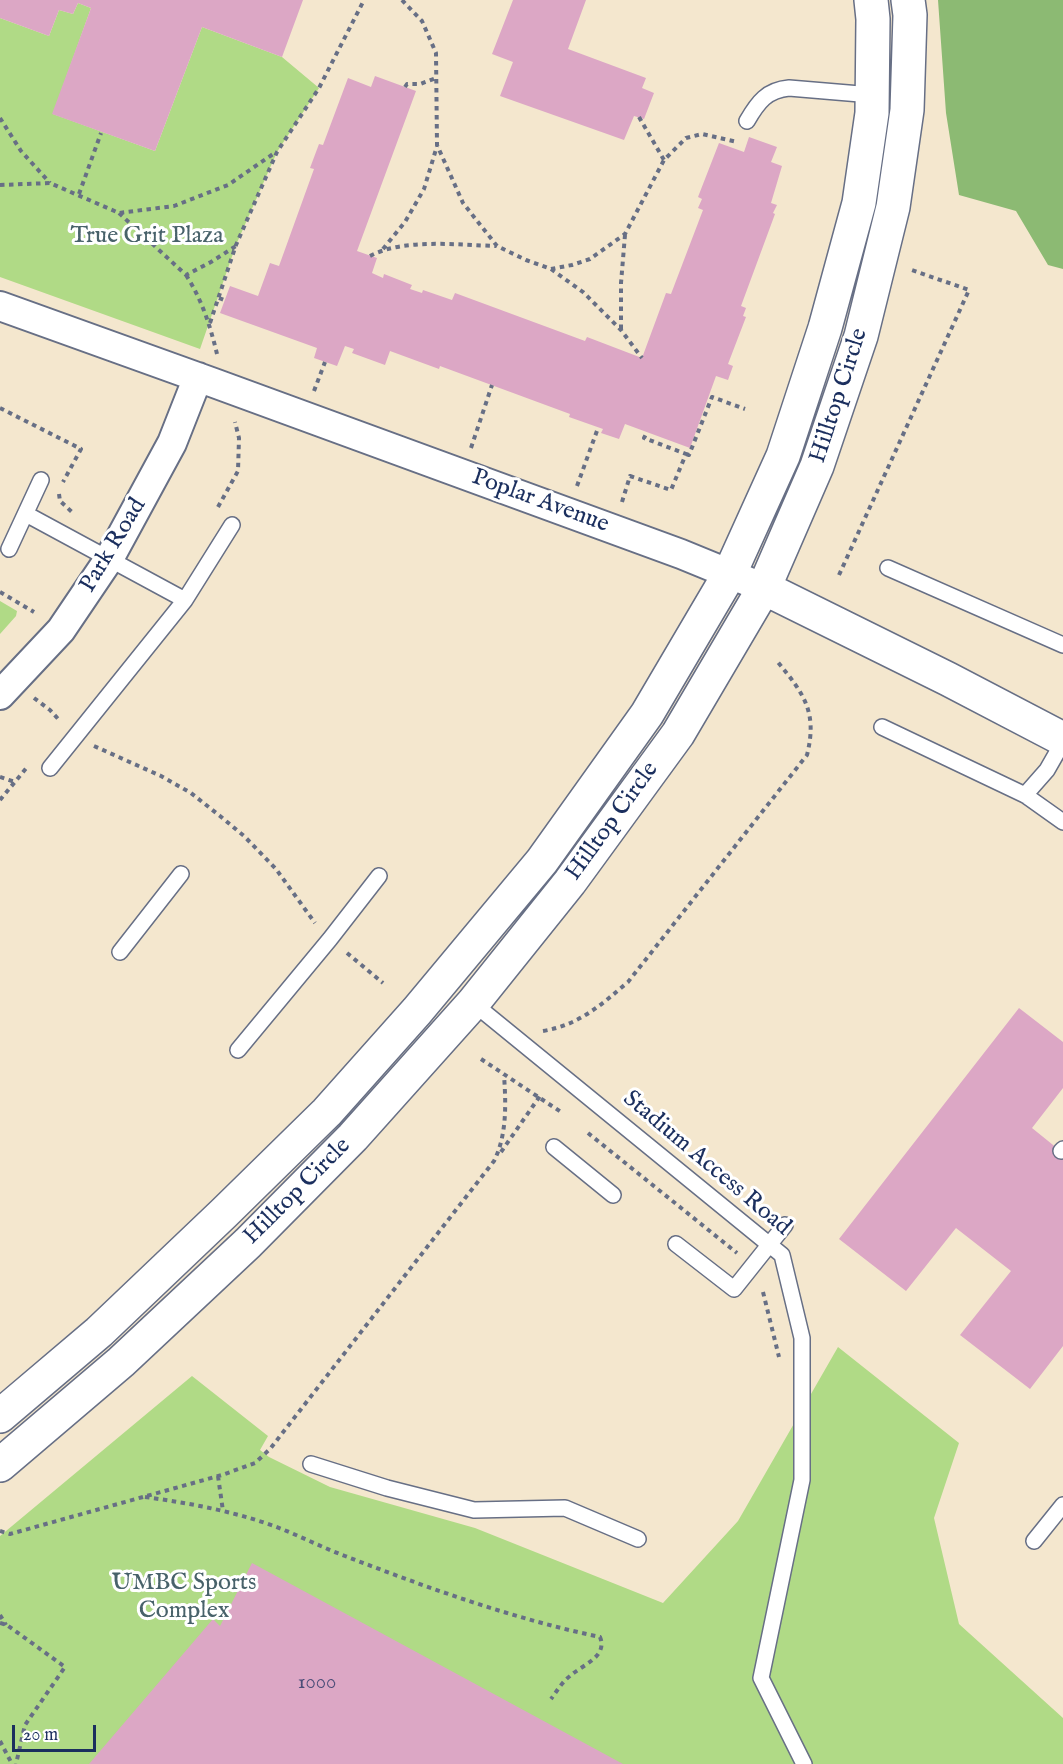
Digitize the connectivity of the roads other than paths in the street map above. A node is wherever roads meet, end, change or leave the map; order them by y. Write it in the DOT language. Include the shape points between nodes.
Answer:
graph roads {
  1 [pos="871,0"];
  2 [pos="908,0"];
  3 [pos="872,95"];
  4 [pos="747,121"];
  5 [pos="0,306"];
  6 [pos="198,377"];
  7 [pos="41,480"];
  8 [pos="26,514"];
  9 [pos="232,525"];
  10 [pos="9,549"];
  11 [pos="110,559"];
  12 [pos="888,568"];
  13 [pos="730,573"];
  14 [pos="764,588"];
  15 [pos="185,600"];
  16 [pos="1063,645"];
  17 [pos="0,695"];
  18 [pos="882,727"];
  19 [pos="1063,741"];
  20 [pos="50,768"];
  21 [pos="1026,795"];
  22 [pos="1063,822"];
  23 [pos="181,874"];
  24 [pos="379,876"];
  25 [pos="120,952"];
  26 [pos="473,1003"];
  27 [pos="237,1050"];
  28 [pos="554,1147"];
  29 [pos="613,1195"];
  30 [pos="785,1225"];
  31 [pos="676,1244"];
  32 [pos="769,1245"];
  33 [pos="0,1416"];
  34 [pos="0,1464"];
  35 [pos="311,1464"];
  36 [pos="1063,1505"];
  37 [pos="638,1539"];
  38 [pos="1034,1541"];
  39 [pos="804,1764"];
  1 -- 3 [label="street, Hilltop Circle"];
  2 -- 14 [label="street, Hilltop Circle" via="907,110 893,207 861,336 821,456"];
  3 -- 4 [label="lane" via="779,89 762,97"];
  3 -- 13 [label="street, Hilltop Circle" via="859,203 825,328 783,456"];
  5 -- 6 [label="street, Poplar Avenue"];
  6 -- 11 [label="street, Park Road" via="172,443"];
  6 -- 13 [label="street, Poplar Avenue"];
  7 -- 8 [label="lane"];
  8 -- 10 [label="lane"];
  8 -- 11 [label="lane"];
  9 -- 15 [label="lane"];
  11 -- 15 [label="lane"];
  11 -- 17 [label="street, Park Road" via="61,630"];
  12 -- 16 [label="lane"];
  13 -- 14 [label="street, Poplar Avenue"];
  13 -- 33 [label="street, Hilltop Circle" via="647,714 542,861 417,1011 327,1112 224,1213 99,1332"];
  14 -- 19 [label="street, Poplar Avenue"];
  14 -- 26 [label="street, Hilltop Circle" via="678,734 570,882"];
  15 -- 20 [label="lane"];
  18 -- 21 [label="lane"];
  19 -- 21 [label="lane" via="1047,770"];
  21 -- 22 [label="lane"];
  23 -- 25 [label="lane"];
  24 -- 27 [label="lane"];
  26 -- 32 [label="lane, Stadium Access Road"];
  26 -- 34 [label="street, Hilltop Circle" via="353,1137 248,1244 121,1362"];
  28 -- 29 [label="lane"];
  30 -- 32 [label="lane"];
  31 -- 32 [label="lane" via="734,1289"];
  32 -- 39 [label="lane, Stadium Access Road" via="782,1255 802,1338 802,1480 761,1678"];
  35 -- 37 [label="lane" via="474,1510 565,1508"];
  36 -- 38 [label="lane"];
}
